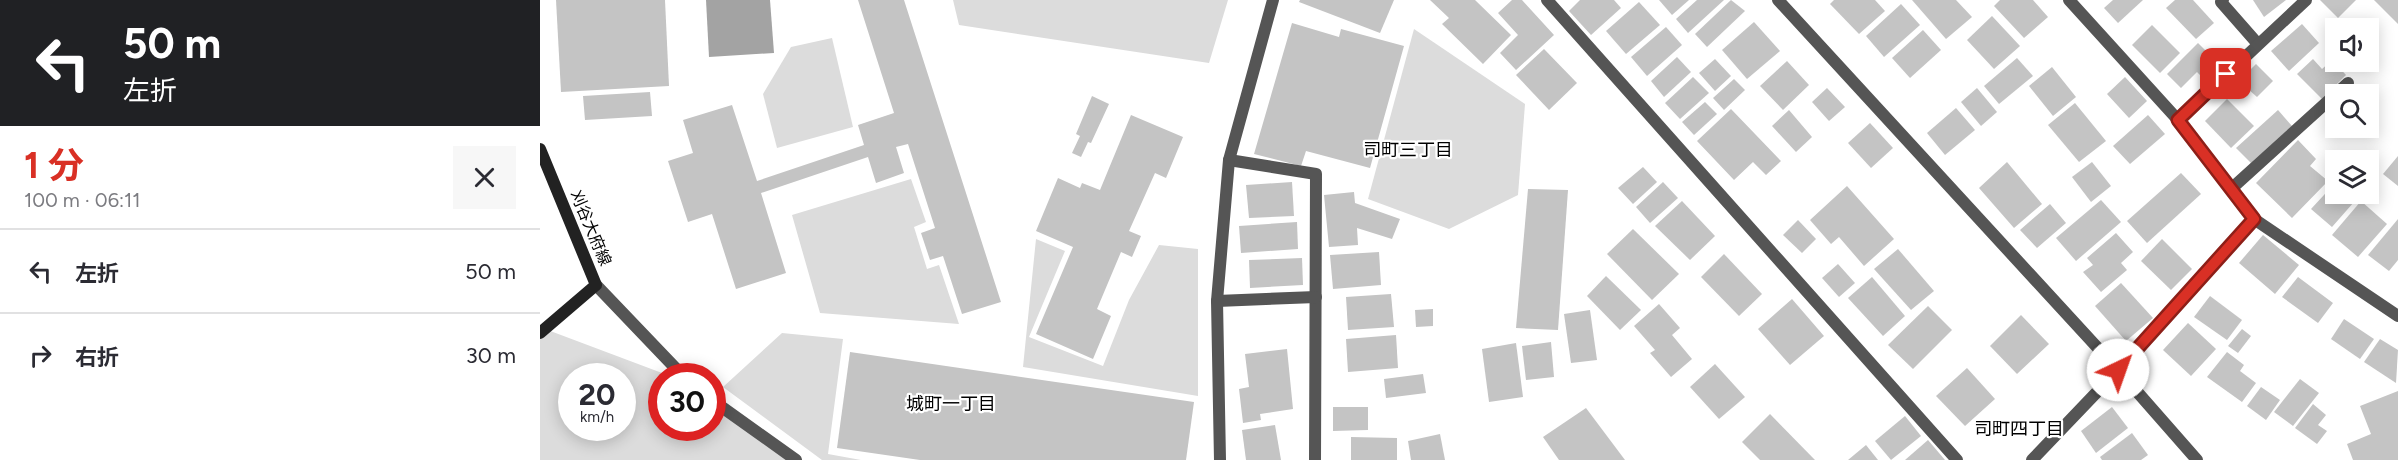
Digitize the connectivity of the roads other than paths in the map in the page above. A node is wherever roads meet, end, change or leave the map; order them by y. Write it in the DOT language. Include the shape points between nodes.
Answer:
graph roads {
  1 [pos="1273,0"];
  2 [pos="1547,0"];
  3 [pos="1778,0"];
  4 [pos="2069,0"];
  5 [pos="2223,0"];
  6 [pos="2306,0"];
  7 [pos="2257,43"];
  8 [pos="2348,83"];
  9 [pos="2178,120"];
  10 [pos="540,149"];
  11 [pos="1229,160"];
  12 [pos="2231,189"];
  13 [pos="2254,219"];
  14 [pos="596,285"];
  15 [pos="1316,297"];
  16 [pos="1217,301"];
  17 [pos="2398,316"];
  18 [pos="540,333"];
  19 [pos="671,363"];
  20 [pos="2118,370"];
  21 [pos="726,410"];
  22 [pos="796,460"];
  23 [pos="1220,460"];
  24 [pos="1315,460"];
  25 [pos="1957,460"];
  26 [pos="2032,460"];
  27 [pos="2197,460"];
  1 -- 11 [label="street"];
  2 -- 25 [label="street"];
  3 -- 20 [label="street"];
  4 -- 9 [label="street"];
  5 -- 7 [label="street"];
  6 -- 7 [label="street"];
  7 -- 9 [label="street"];
  8 -- 12 [label="street"];
  9 -- 12 [label="street"];
  10 -- 14 [label="main road, 刈谷大府線"];
  11 -- 15 [label="street" via="1316,174"];
  11 -- 16 [label="street"];
  12 -- 13 [label="street"];
  13 -- 17 [label="street"];
  13 -- 20 [label="street"];
  14 -- 18 [label="main road, 刈谷大府線"];
  14 -- 19 [label="street"];
  15 -- 16 [label="street"];
  15 -- 24 [label="street"];
  16 -- 23 [label="street"];
  20 -- 26 [label="street"];
  20 -- 27 [label="street"];
  21 -- 22 [label="street"];
}
